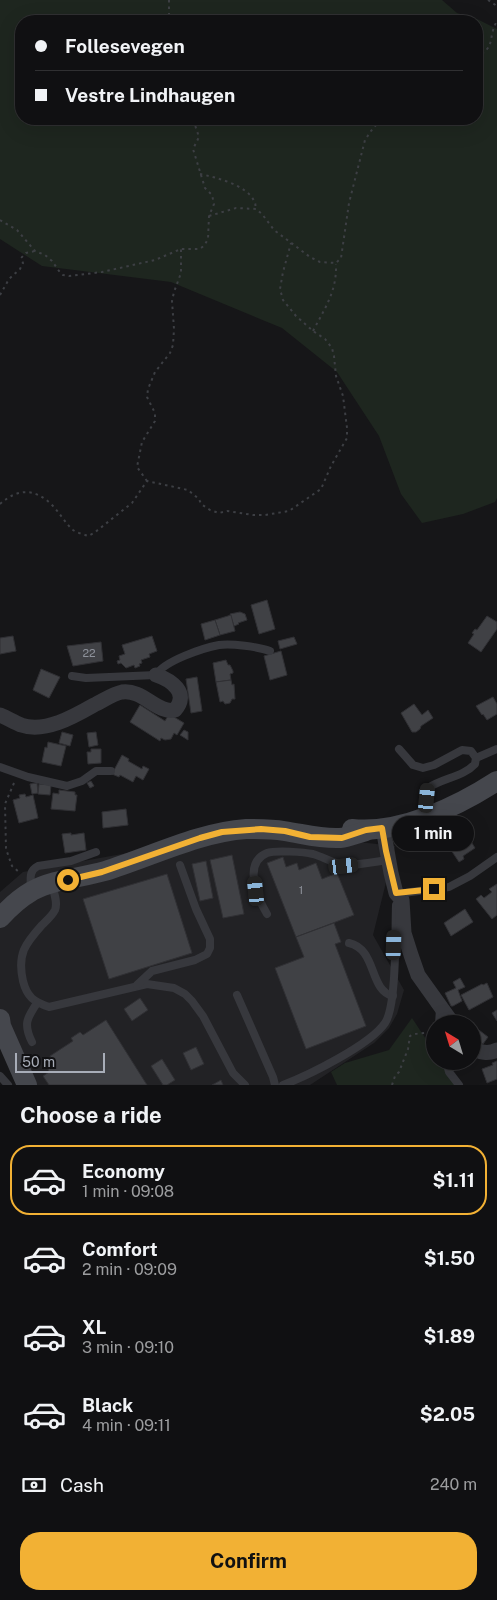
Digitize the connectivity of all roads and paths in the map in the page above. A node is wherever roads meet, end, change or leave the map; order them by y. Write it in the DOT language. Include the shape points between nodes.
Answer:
graph roads {
  1 [pos="169,0"];
  2 [pos="488,0"];
  3 [pos="497,6"];
  4 [pos="169,15"];
  5 [pos="497,21"];
  6 [pos="483,54"];
  7 [pos="195,125"];
  8 [pos="376,125"];
  9 [pos="200,174"];
  10 [pos="256,209"];
  11 [pos="209,216"];
  12 [pos="0,220"];
  13 [pos="291,243"];
  14 [pos="181,249"];
  15 [pos="35,251"];
  16 [pos="336,263"];
  17 [pos="0,295"];
  18 [pos="313,331"];
  19 [pos="147,481"];
  20 [pos="0,504"];
  21 [pos="270,651"];
  22 [pos="156,675"];
  23 [pos="72,676"];
  24 [pos="0,715"];
  25 [pos="399,749"];
  26 [pos="497,749"];
  27 [pos="476,758"];
  28 [pos="0,767"];
  29 [pos="111,771"];
  30 [pos="18,774"];
  31 [pos="497,781"];
  32 [pos="433,814"];
  33 [pos="380,841"];
  34 [pos="96,852"];
  35 [pos="497,857"];
  36 [pos="180,866"];
  37 [pos="31,882"];
  38 [pos="51,884"];
  39 [pos="396,893"];
  40 [pos="267,914"];
  41 [pos="0,918"];
  42 [pos="349,943"];
  43 [pos="136,987"];
  44 [pos="236,995"];
  45 [pos="393,996"];
  46 [pos="37,1003"];
  47 [pos="440,1007"];
  48 [pos="440,1015"];
  49 [pos="446,1015"];
  50 [pos="0,1019"];
  51 [pos="426,1032"];
  52 [pos="32,1042"];
  53 [pos="0,1050"];
  54 [pos="497,1050"];
  55 [pos="481,1052"];
  56 [pos="449,1070"];
  57 [pos="0,1076"];
  58 [pos="21,1083"];
  59 [pos="245,1085"];
  60 [pos="275,1085"];
  61 [pos="284,1085"];
  62 [pos="392,1085"];
  63 [pos="459,1085"];
  1 -- 4 [label="path"];
  2 -- 3 [label="path"];
  5 -- 6 [label="path" via="490,46"];
  7 -- 9 [label="path" via="199,137 193,149"];
  8 -- 16 [label="path" via="365,140 349,203 341,258"];
  9 -- 10 [label="path" via="232,183 254,200"];
  9 -- 11 [label="path" via="214,204"];
  10 -- 11 [label="path" via="236,208"];
  10 -- 13 [label="path" via="274,230"];
  11 -- 14 [label="path" via="208,240 204,246"];
  12 -- 15 [label="path" via="17,230"];
  13 -- 16 [label="path" via="315,260"];
  13 -- 18 [label="path" via="280,289 283,300"];
  14 -- 15 [label="path" via="154,260 69,276 63,275 45,255"];
  14 -- 19 [label="path" via="181,273 172,302 173,345 148,389 147,397 155,421 142,442 137,467"];
  15 -- 17 [label="path" via="21,258 20,269 9,279"];
  16 -- 18 [label="path" via="333,293"];
  18 -- 19 [label="path" via="332,348 347,428 347,438 321,489 289,511 253,515 219,513 201,504 188,490"];
  19 -- 20 [label="path" via="132,503 88,536 72,529 53,505 34,494 24,491"];
  21 -- 22 [label="lane" via="221,644 171,662"];
  22 -- 23 [label="lane"];
  22 -- 24 [label="street" via="177,687 180,698 175,710 167,710 140,694 123,692 49,725 21,725"];
  25 -- 27 [label="lane" via="413,765 423,768 462,750 471,751"];
  26 -- 27 [label="lane"];
  27 -- 32 [label="lane" via="476,764 469,771 428,788 427,798"];
  28 -- 30 [label="lane"];
  29 -- 30 [label="lane" via="96,771 67,786"];
  30 -- 37 [label="path" via="5,804 6,849 14,869"];
  31 -- 32 [label="main road"];
  32 -- 33 [label="main road" via="406,824"];
  33 -- 38 [label="main road" via="342,828 222,832 102,872"];
  33 -- 39 [label="street"];
  33 -- 40 [label="lane" via="344,866 313,854 267,853 257,861 254,870 256,891"];
  34 -- 37 [label="lane" via="71,861 38,866 33,869"];
  35 -- 39 [label="lane" via="449,886"];
  36 -- 43 [label="lane" via="210,939 210,948 207,954 195,960 152,971"];
  37 -- 38 [label="main road"];
  37 -- 41 [label="main road"];
  38 -- 46 [label="lane" via="55,910 25,945 20,962 26,989"];
  39 -- 45 [label="lane"];
  39 -- 47 [label="street" via="402,900 404,933 418,975"];
  42 -- 45 [label="lane" via="366,956 380,987"];
  43 -- 46 [label="lane" via="49,1007"];
  43 -- 59 [label="lane" via="147,984 166,986 185,994 203,1016 233,1073"];
  44 -- 60 [label="lane"];
  45 -- 61 [label="lane" via="386,1022 370,1038"];
  46 -- 52 [label="lane" via="27,1018"];
  47 -- 48 [label="lane"];
  47 -- 49 [label="street"];
  50 -- 58 [label="main road" via="16,1057"];
  51 -- 62 [label="path" via="410,1036 400,1072"];
  53 -- 58 [label="main road"];
  54 -- 55 [label="street"];
  56 -- 63 [label="lane"];
  57 -- 58 [label="lane"];
}
